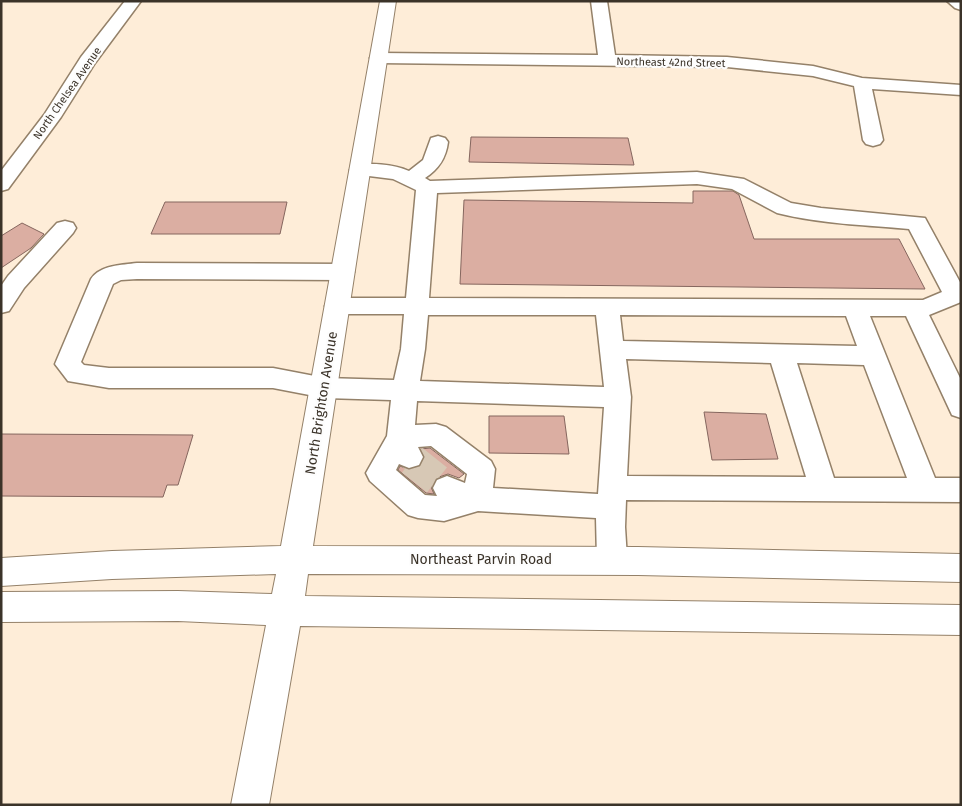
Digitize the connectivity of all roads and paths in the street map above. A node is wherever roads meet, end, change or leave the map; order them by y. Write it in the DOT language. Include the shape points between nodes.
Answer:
graph roads {
  1 [pos="133,1"];
  2 [pos="388,1"];
  3 [pos="599,1"];
  4 [pos="955,1"];
  5 [pos="961,5"];
  6 [pos="379,58"];
  7 [pos="607,61"];
  8 [pos="862,83"];
  9 [pos="961,90"];
  10 [pos="872,140"];
  11 [pos="438,142"];
  12 [pos="360,170"];
  13 [pos="419,183"];
  14 [pos="1,185"];
  15 [pos="66,228"];
  16 [pos="343,272"];
  17 [pos="1,305"];
  18 [pos="337,306"];
  19 [pos="416,306"];
  20 [pos="607,308"];
  21 [pos="855,308"];
  22 [pos="914,308"];
  23 [pos="612,350"];
  24 [pos="781,354"];
  25 [pos="872,356"];
  26 [pos="325,388"];
  27 [pos="405,390"];
  28 [pos="618,397"];
  29 [pos="961,408"];
  30 [pos="405,447"];
  31 [pos="447,488"];
  32 [pos="824,489"];
  33 [pos="926,490"];
  34 [pos="961,491"];
  35 [pos="612,497"];
  36 [pos="478,499"];
  37 [pos="295,559"];
  38 [pos="612,559"];
  39 [pos="961,568"];
  40 [pos="1,572"];
  41 [pos="1,607"];
  42 [pos="286,611"];
  43 [pos="961,620"];
  44 [pos="250,805"];
  1 -- 14 [label="street, North Chelsea Avenue"];
  2 -- 6 [label="main road, North Brighton Avenue"];
  3 -- 7 [label="street"];
  4 -- 5 [label="street"];
  6 -- 7 [label="street, Northeast 42nd Street"];
  6 -- 12 [label="main road, North Brighton Avenue"];
  7 -- 8 [label="street, Northeast 42nd Street" via="756,64 813,71"];
  8 -- 9 [label="street, Northeast 42nd Street"];
  8 -- 10 [label="street"];
  11 -- 13 [label="street" via="437,155"];
  12 -- 13 [label="street" via="397,173"];
  12 -- 16 [label="main road, North Brighton Avenue"];
  13 -- 19 [label="street"];
  13 -- 22 [label="street" via="697,178 738,183 785,208 821,216 918,223 955,295 926,308"];
  15 -- 17 [label="street" via="16,282"];
  16 -- 18 [label="main road, North Brighton Avenue"];
  16 -- 26 [label="street" via="117,272 103,279 68,364 78,374 109,378 273,378"];
  18 -- 19 [label="street"];
  18 -- 26 [label="main road, North Brighton Avenue"];
  19 -- 20 [label="street"];
  19 -- 27 [label="street"];
  20 -- 21 [label="street"];
  20 -- 23 [label="street"];
  21 -- 22 [label="street"];
  21 -- 25 [label="street"];
  22 -- 29 [label="street"];
  23 -- 24 [label="street"];
  23 -- 28 [label="street"];
  24 -- 25 [label="street"];
  24 -- 32 [label="street"];
  25 -- 33 [label="street"];
  26 -- 27 [label="street"];
  26 -- 37 [label="main road, North Brighton Avenue"];
  27 -- 28 [label="street"];
  27 -- 30 [label="street"];
  28 -- 35 [label="street"];
  30 -- 36 [label="street" via="436,435 481,469"];
  30 -- 36 [label="street" via="380,473 418,506 444,509"];
  31 -- 36 [label="street"];
  32 -- 33 [label="street"];
  32 -- 35 [label="street"];
  33 -- 34 [label="street"];
  35 -- 36 [label="street"];
  35 -- 38 [label="street"];
  37 -- 38 [label="main road, Northeast Parvin Road"];
  37 -- 40 [label="main road, Northeast Parvin Road"];
  37 -- 42 [label="main road, North Brighton Avenue"];
  38 -- 39 [label="main road, Northeast Parvin Road"];
  41 -- 42 [label="main road" via="178,606"];
  42 -- 43 [label="main road"];
  42 -- 44 [label="main road, North Brighton Avenue"];
}
